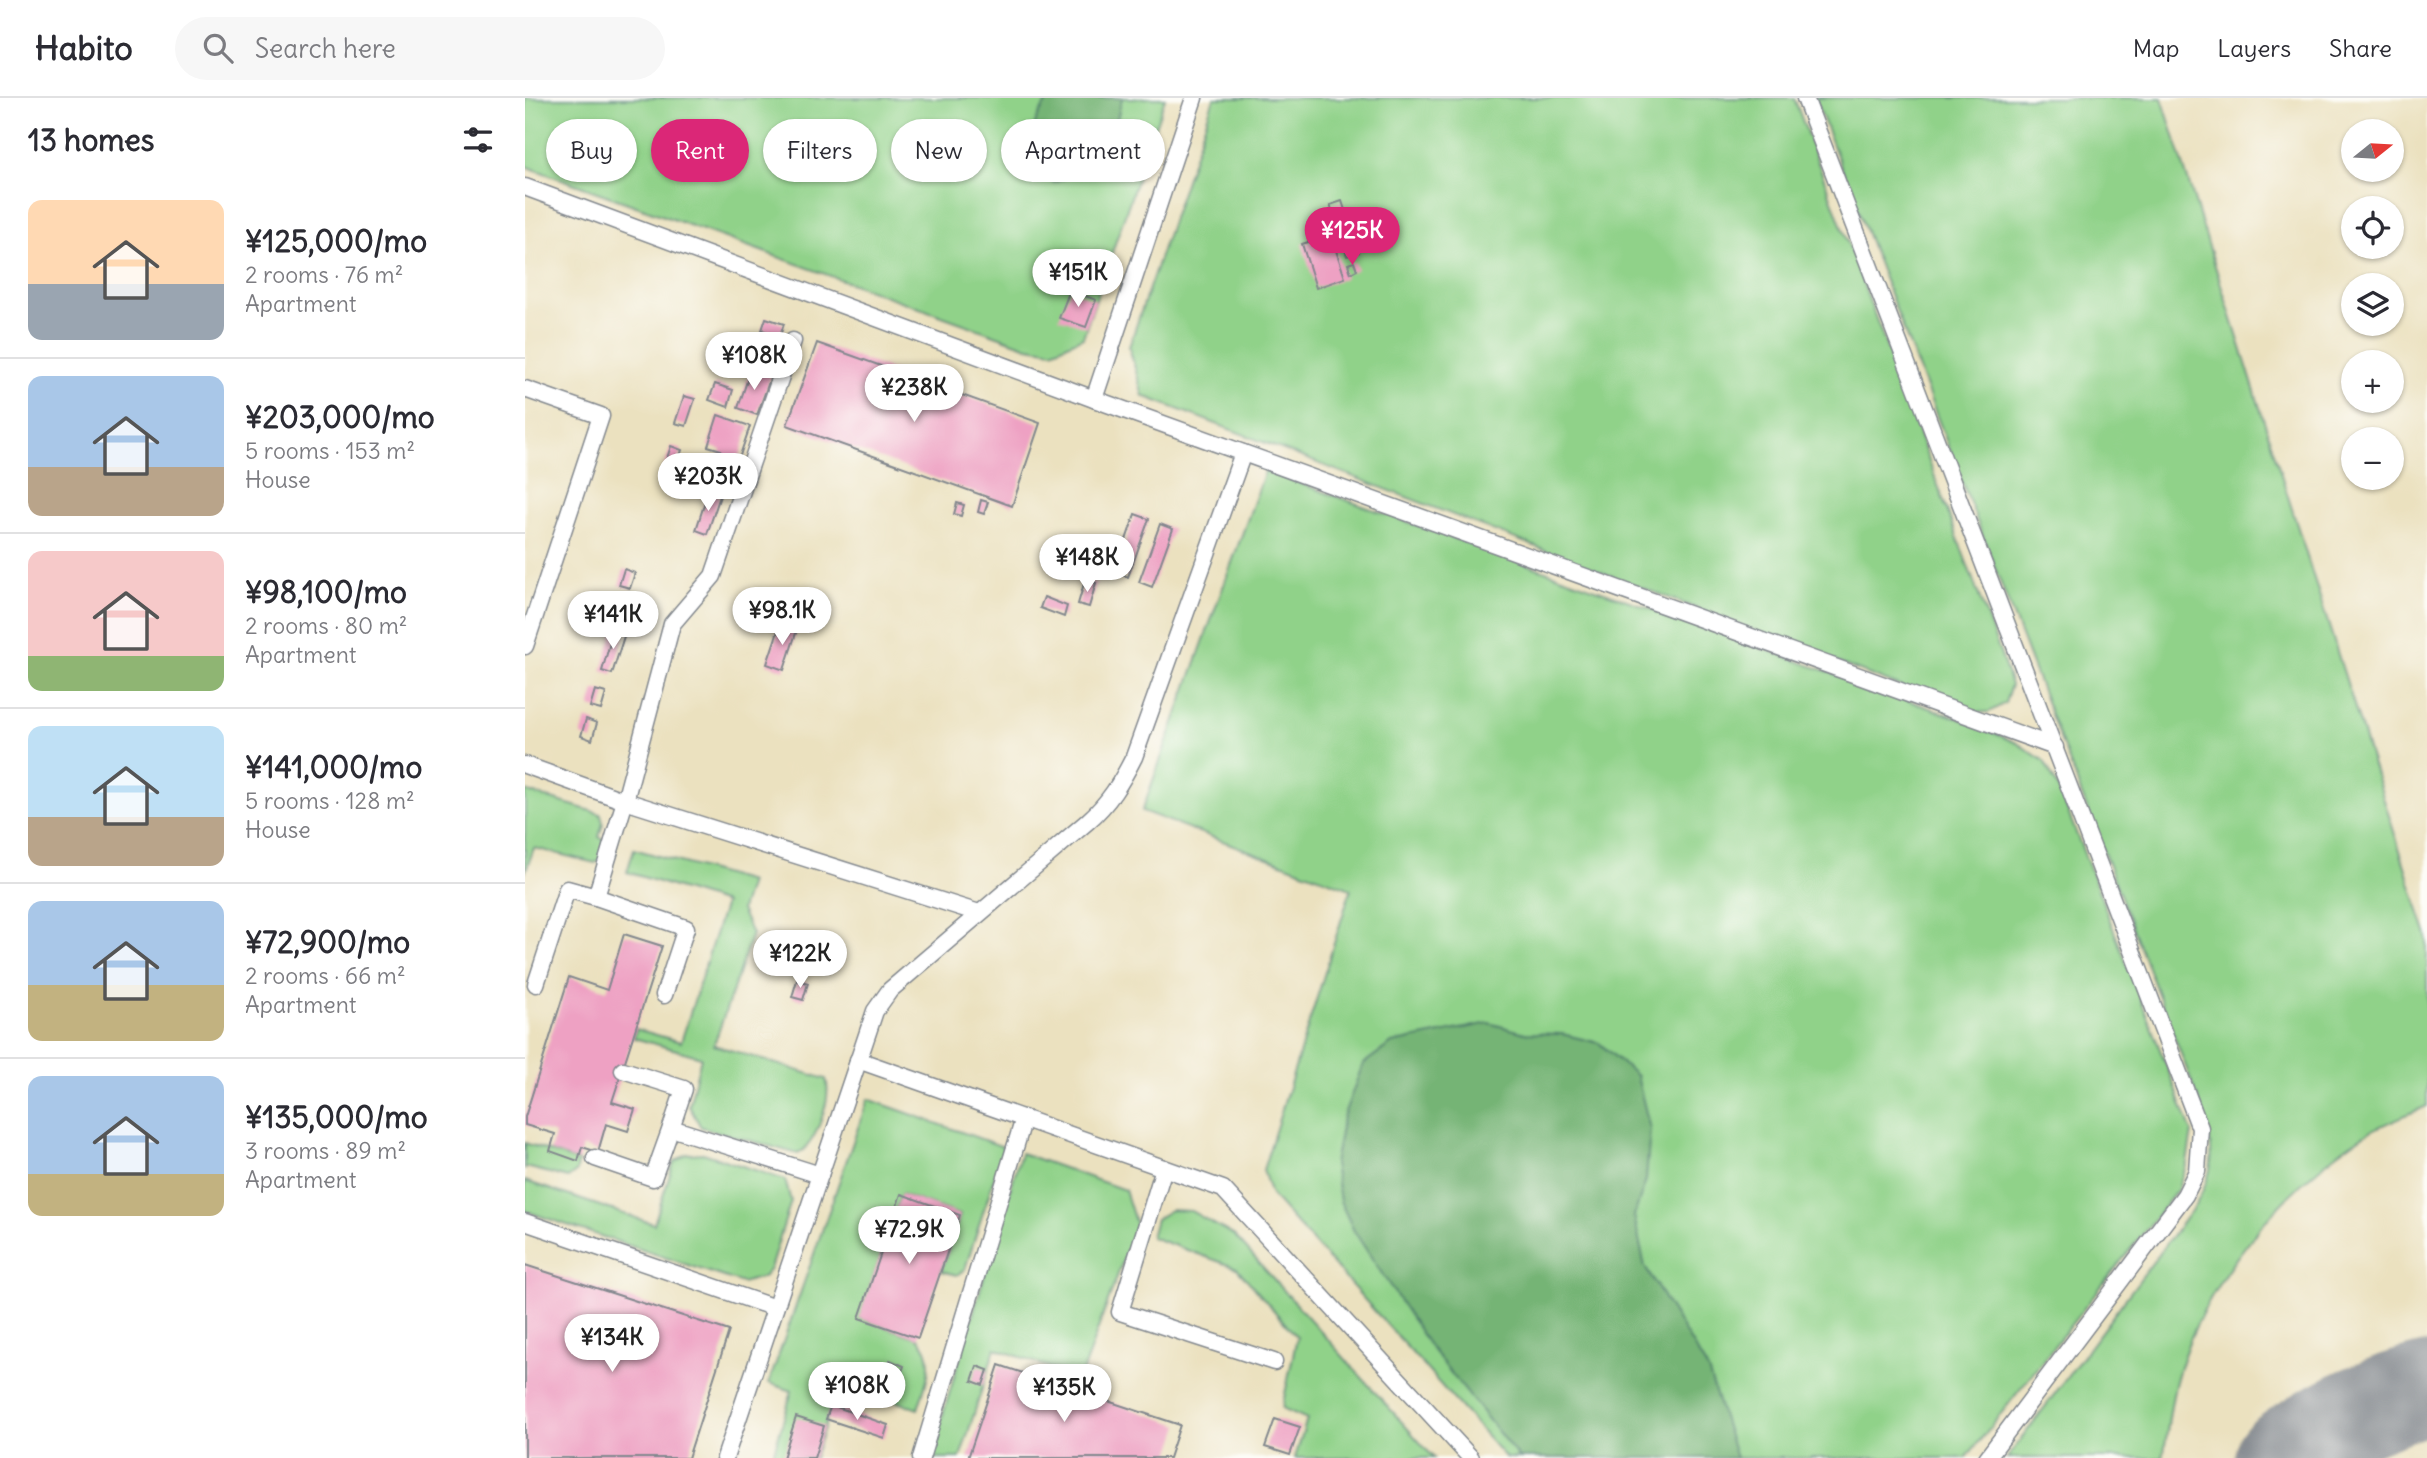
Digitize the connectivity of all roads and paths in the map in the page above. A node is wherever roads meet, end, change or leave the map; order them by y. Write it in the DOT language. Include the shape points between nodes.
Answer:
graph roads {
  1 [pos="1194,98"];
  2 [pos="1805,98"];
  3 [pos="525,187"];
  4 [pos="793,341"];
  5 [pos="525,389"];
  6 [pos="1094,399"];
  7 [pos="1243,453"];
  8 [pos="525,646"];
  9 [pos="2055,747"];
  10 [pos="525,765"];
  11 [pos="625,801"];
  12 [pos="596,897"];
  13 [pos="979,913"];
  14 [pos="536,984"];
  15 [pos="664,995"];
  16 [pos="858,1060"];
  17 [pos="623,1070"];
  18 [pos="1024,1118"];
  19 [pos="671,1128"];
  20 [pos="595,1158"];
  21 [pos="1164,1168"];
  22 [pos="820,1175"];
  23 [pos="525,1222"];
  24 [pos="775,1308"];
  25 [pos="1274,1362"];
  26 [pos="725,1458"];
  27 [pos="921,1458"];
  28 [pos="1471,1458"];
  29 [pos="1987,1458"];
  1 -- 6 [label="lane"];
  2 -- 9 [label="lane"];
  3 -- 6 [label="lane"];
  4 -- 11 [label="lane" via="713,576 672,624"];
  5 -- 8 [label="lane" via="601,416"];
  6 -- 7 [label="lane"];
  7 -- 9 [label="lane"];
  7 -- 13 [label="lane" via="1134,757 1118,788 1097,813"];
  9 -- 29 [label="lane" via="2194,1110 2200,1149 2197,1171 2185,1195"];
  10 -- 11 [label="lane"];
  11 -- 12 [label="lane"];
  11 -- 13 [label="lane"];
  12 -- 14 [label="lane" via="567,889"];
  12 -- 15 [label="lane" via="686,928"];
  13 -- 16 [label="lane" via="890,990 875,1010"];
  16 -- 18 [label="lane"];
  16 -- 22 [label="lane"];
  17 -- 19 [label="lane" via="684,1089"];
  18 -- 21 [label="lane"];
  18 -- 27 [label="lane"];
  19 -- 20 [label="lane" via="653,1178"];
  19 -- 22 [label="lane"];
  21 -- 25 [label="lane" via="1120,1312"];
  21 -- 28 [label="lane" via="1223,1189"];
  22 -- 24 [label="lane"];
  23 -- 24 [label="lane"];
  24 -- 26 [label="lane"];
}
